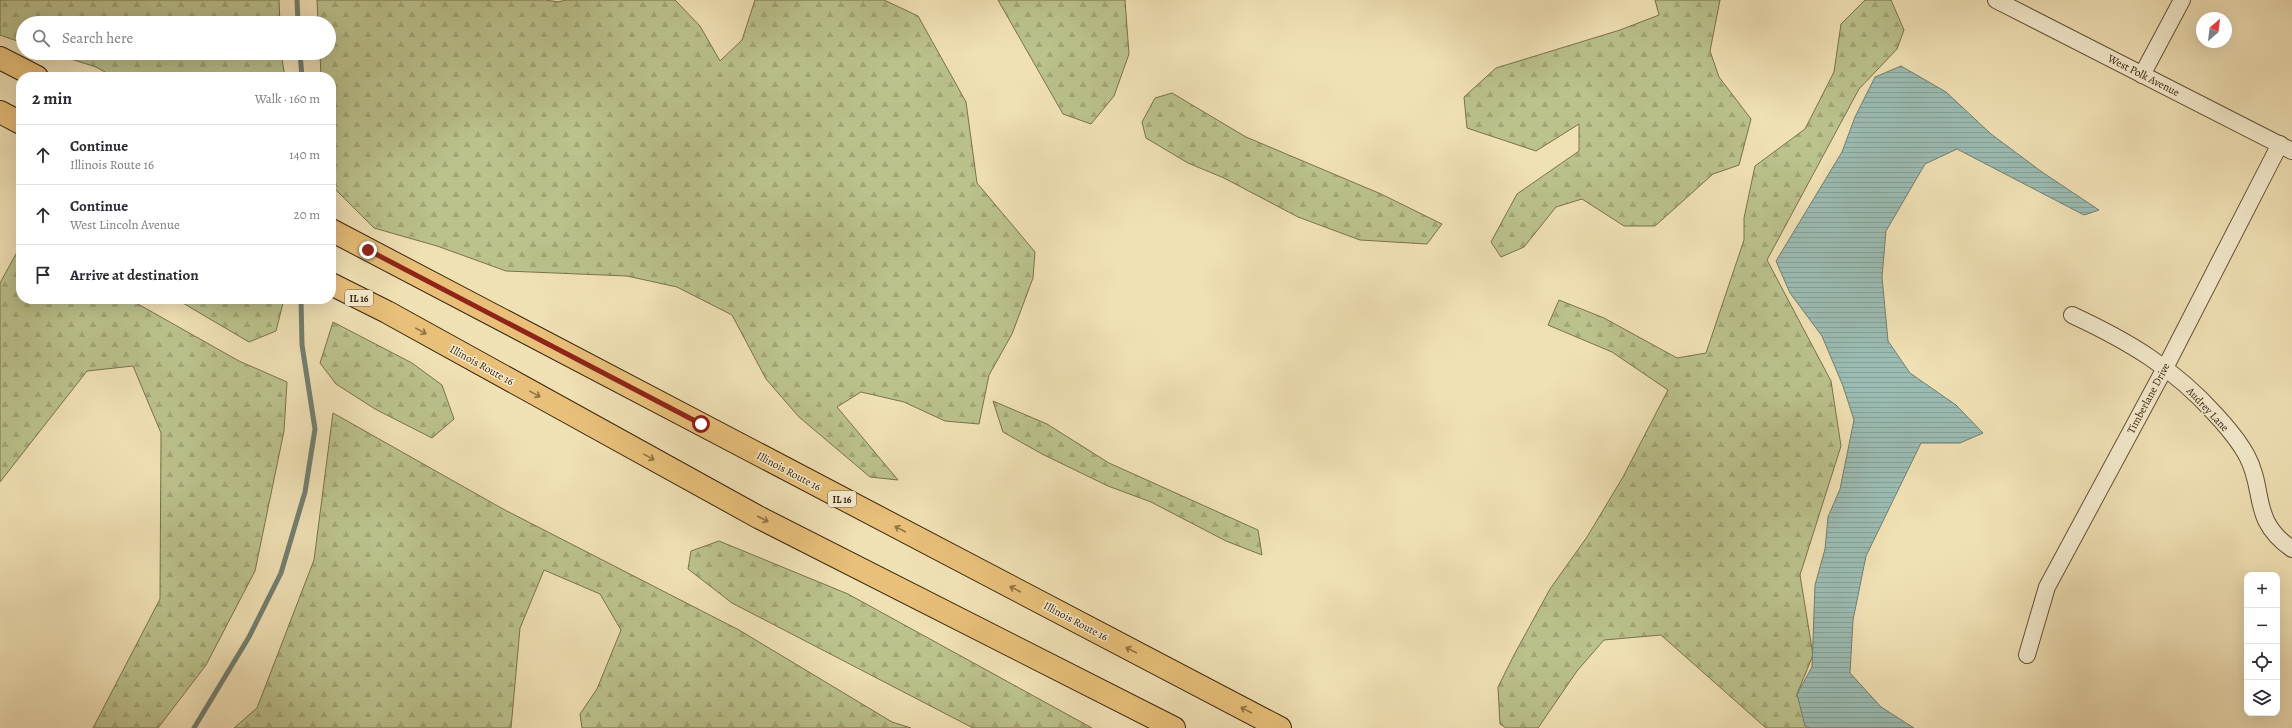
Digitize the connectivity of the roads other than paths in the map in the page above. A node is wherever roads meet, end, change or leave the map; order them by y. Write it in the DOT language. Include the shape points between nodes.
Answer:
graph roads {
  1 [pos="1996,0"];
  2 [pos="2182,0"];
  3 [pos="0,58"];
  4 [pos="27,72"];
  5 [pos="2142,74"];
  6 [pos="0,112"];
  7 [pos="16,120"];
  8 [pos="2286,148"];
  9 [pos="336,233"];
  10 [pos="336,286"];
  11 [pos="2072,315"];
  12 [pos="2165,368"];
  13 [pos="2292,549"];
  14 [pos="2027,655"];
  15 [pos="1174,728"];
  16 [pos="1280,728"];
  1 -- 5 [label="street, West Polk Avenue"];
  2 -- 5 [label="street"];
  3 -- 4 [label="main road"];
  5 -- 8 [label="street, West Polk Avenue"];
  6 -- 7 [label="main road"];
  8 -- 12 [label="street, Timberlane Drive"];
  16 -- 9 [label="main road, Illinois Route 16 / IL 16, one-way"];
  10 -- 15 [label="main road, Illinois Route 16 / IL 16, one-way" via="387,312 760,518"];
  11 -- 12 [label="street, Audrey Lane" via="2142,351"];
  12 -- 13 [label="street, Audrey Lane" via="2200,398 2244,452 2253,470 2260,508 2268,525"];
  12 -- 14 [label="street, Timberlane Drive" via="2047,587"];
}
